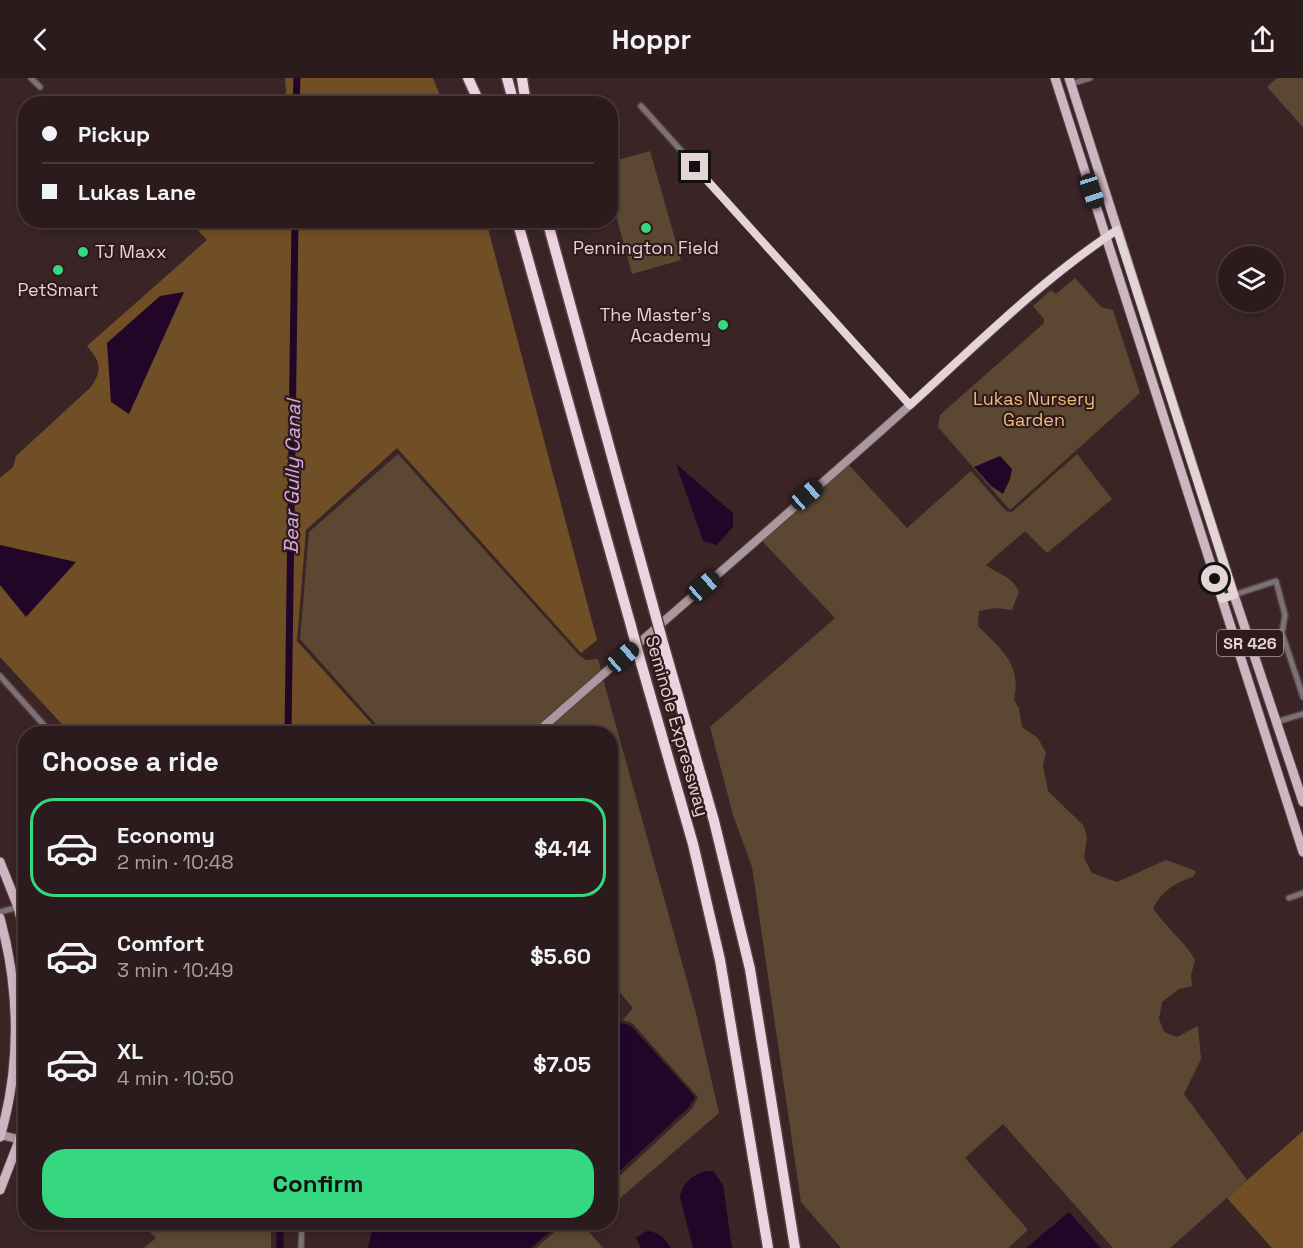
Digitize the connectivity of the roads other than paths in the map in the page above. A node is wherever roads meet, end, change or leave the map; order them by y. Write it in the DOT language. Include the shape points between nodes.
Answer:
graph roads {
  1 [pos="31,78"];
  2 [pos="468,78"];
  3 [pos="476,78"];
  4 [pos="507,78"];
  5 [pos="522,78"];
  6 [pos="1055,78"];
  7 [pos="1090,78"];
  8 [pos="1070,81"];
  9 [pos="39,87"];
  10 [pos="478,96"];
  11 [pos="480,96"];
  12 [pos="512,96"];
  13 [pos="524,96"];
  14 [pos="641,106"];
  15 [pos="519,228"];
  16 [pos="549,228"];
  17 [pos="1117,230"];
  18 [pos="1106,237"];
  19 [pos="910,405"];
  20 [pos="1234,595"];
  21 [pos="1222,599"];
  22 [pos="0,676"];
  23 [pos="1303,697"];
  24 [pos="1303,714"];
  25 [pos="1276,722"];
  26 [pos="45,726"];
  27 [pos="544,726"];
  28 [pos="1303,802"];
  29 [pos="1303,852"];
  30 [pos="0,862"];
  31 [pos="1303,893"];
  32 [pos="18,898"];
  33 [pos="1289,898"];
  34 [pos="18,907"];
  35 [pos="0,912"];
  36 [pos="0,918"];
  37 [pos="0,1136"];
  38 [pos="18,1140"];
  39 [pos="18,1150"];
  40 [pos="0,1190"];
  41 [pos="302,1230"];
  42 [pos="301,1248"];
  43 [pos="768,1248"];
  44 [pos="795,1248"];
  1 -- 9 [label="street"];
  2 -- 10 [label="highway"];
  3 -- 11 [label="highway"];
  4 -- 12 [label="highway"];
  5 -- 13 [label="highway"];
  6 -- 18 [label="main road, SR 426"];
  7 -- 8 [label="street"];
  8 -- 17 [label="main road, SR 426"];
  14 -- 19 [label="street"];
  15 -- 43 [label="highway, Seminole Expressway, bridge" via="693,844 720,960"];
  16 -- 44 [label="highway, Seminole Expressway, bridge" via="717,831 750,969"];
  17 -- 18 [label="street"];
  17 -- 20 [label="main road, SR 426"];
  18 -- 19 [label="street" via="1016,309"];
  18 -- 21 [label="main road, SR 426"];
  19 -- 27 [label="street"];
  20 -- 21 [label="street"];
  20 -- 23 [label="street" via="1276,581 1285,615 1282,633"];
  20 -- 25 [label="main road, SR 426"];
  21 -- 29 [label="main road, SR 426"];
  22 -- 26 [label="street"];
  24 -- 25 [label="street"];
  25 -- 28 [label="main road, SR 426"];
  30 -- 32 [label="main road"];
  31 -- 33 [label="street"];
  34 -- 35 [label="street"];
  36 -- 37 [label="main road" via="16,1021 15,1058"];
  37 -- 38 [label="street"];
  39 -- 40 [label="main road"];
  41 -- 42 [label="street"];
}
